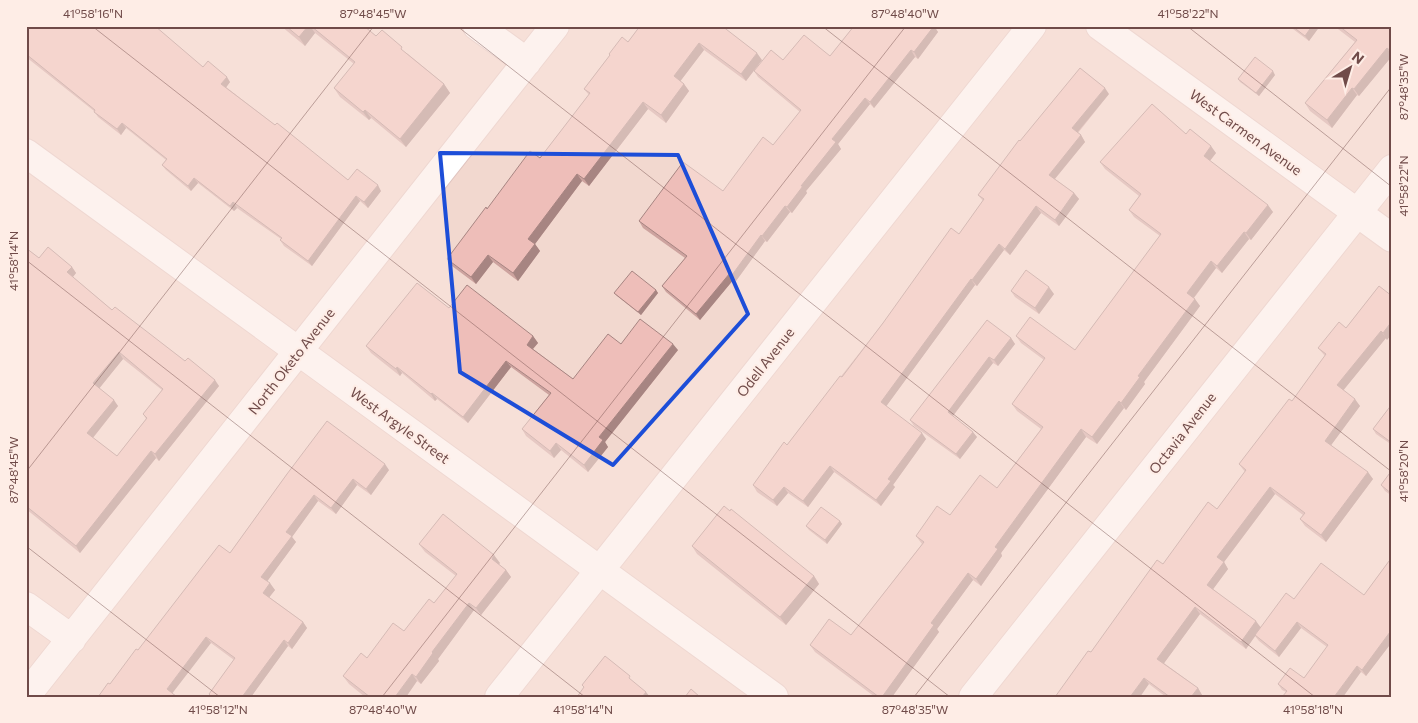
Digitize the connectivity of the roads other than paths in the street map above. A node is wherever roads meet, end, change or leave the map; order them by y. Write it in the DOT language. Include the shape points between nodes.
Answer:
graph roads {
  1 [pos="477,26"];
  2 [pos="555,26"];
  3 [pos="1032,26"];
  4 [pos="1100,26"];
  5 [pos="527,62"];
  6 [pos="26,153"];
  7 [pos="1392,169"];
  8 [pos="1357,212"];
  9 [pos="1392,238"];
  10 [pos="299,351"];
  11 [pos="600,570"];
  12 [pos="26,606"];
  13 [pos="72,639"];
  14 [pos="26,696"];
  15 [pos="499,697"];
  16 [pos="774,697"];
  17 [pos="973,697"];
  1 -- 5 [label="street"];
  2 -- 5 [label="street, North Oketo Avenue"];
  3 -- 11 [label="street, Odell Avenue"];
  4 -- 8 [label="street, West Carmen Avenue"];
  5 -- 10 [label="street, North Oketo Avenue"];
  6 -- 10 [label="street, West Argyle Street"];
  7 -- 8 [label="street, Octavia Avenue"];
  8 -- 9 [label="street, West Carmen Avenue"];
  8 -- 17 [label="street, Octavia Avenue"];
  10 -- 11 [label="street, West Argyle Street"];
  10 -- 13 [label="street, North Oketo Avenue"];
  11 -- 15 [label="street, Odell Avenue"];
  11 -- 16 [label="street, West Argyle Street"];
  12 -- 13 [label="street"];
  13 -- 14 [label="street, North Oketo Avenue"];
}
